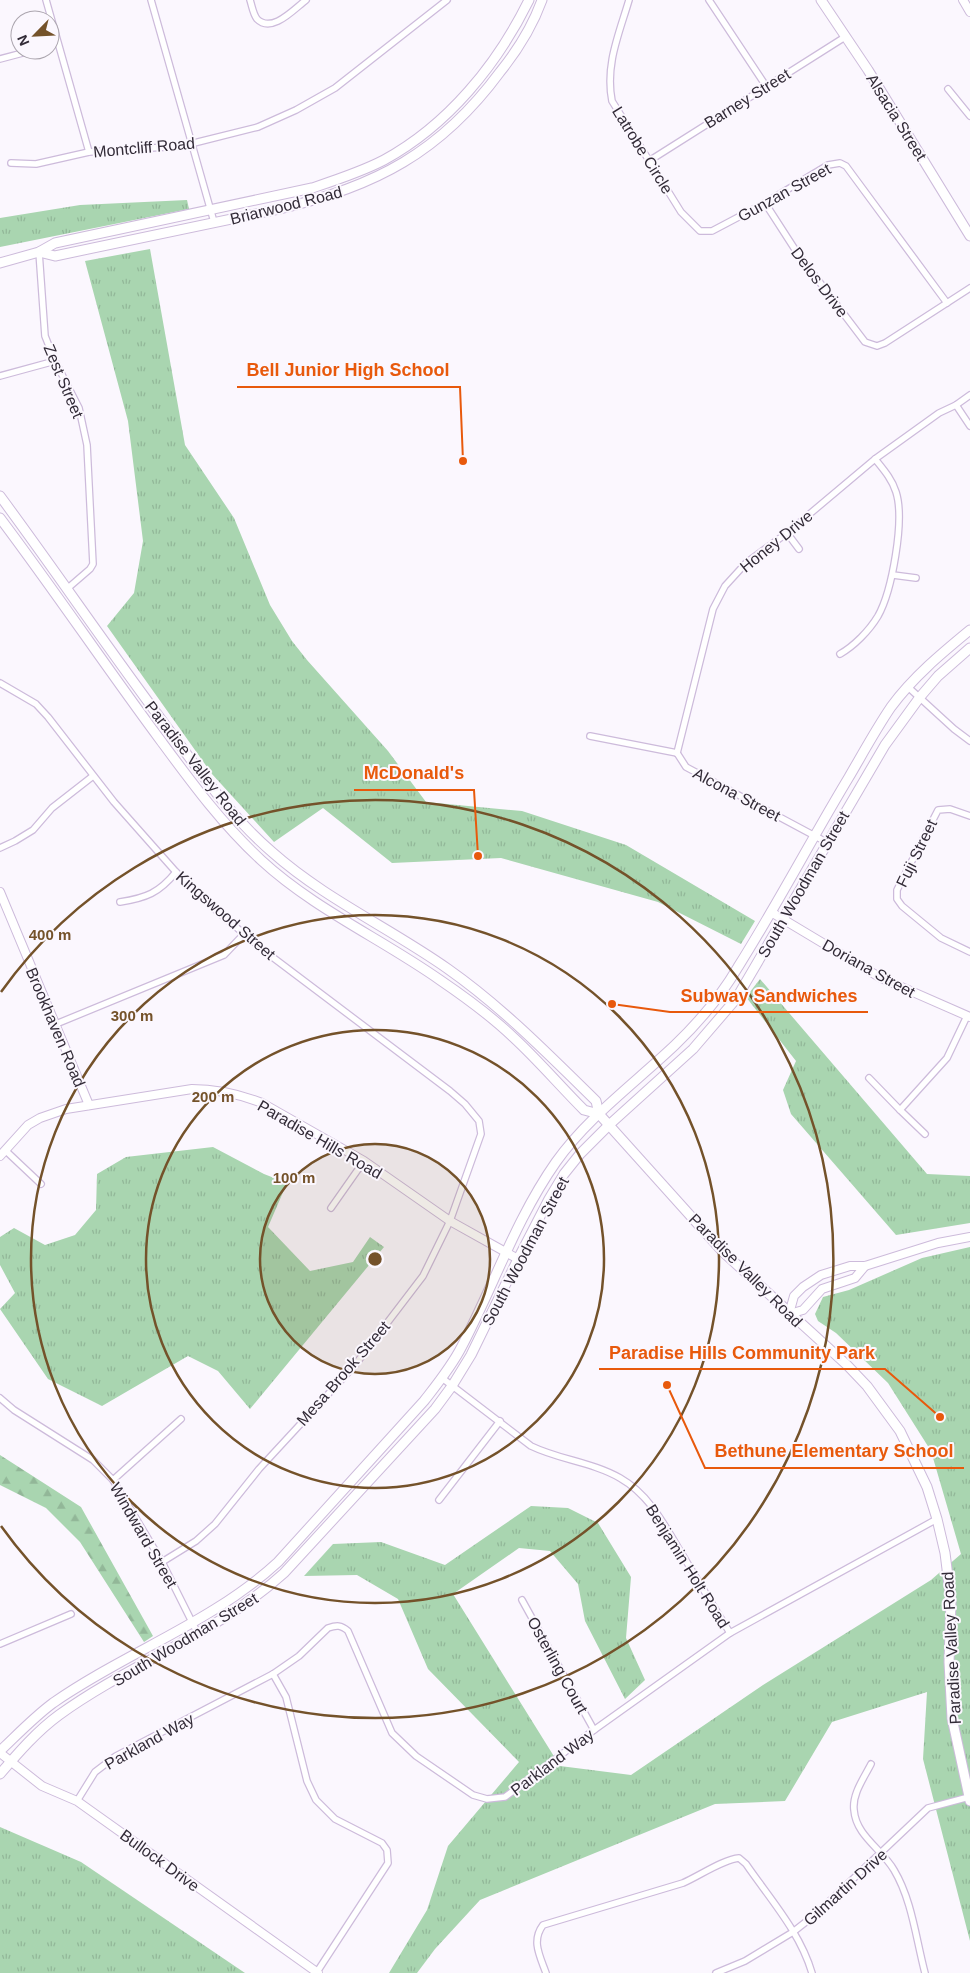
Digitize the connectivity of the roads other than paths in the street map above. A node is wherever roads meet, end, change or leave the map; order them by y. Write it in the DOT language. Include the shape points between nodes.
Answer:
graph roads {
  1 [pos="151,0"];
  2 [pos="250,0"];
  3 [pos="306,0"];
  4 [pos="447,0"];
  5 [pos="529,0"];
  6 [pos="542,0"];
  7 [pos="628,0"];
  8 [pos="709,0"];
  9 [pos="821,0"];
  10 [pos="963,0"];
  11 [pos="970,12"];
  12 [pos="845,36"];
  13 [pos="60,50"];
  14 [pos="766,86"];
  15 [pos="948,89"];
  16 [pos="970,116"];
  17 [pos="414,141"];
  18 [pos="192,144"];
  19 [pos="89,152"];
  20 [pos="649,161"];
  21 [pos="11,163"];
  22 [pos="391,170"];
  23 [pos="765,203"];
  24 [pos="210,210"];
  25 [pos="680,212"];
  26 [pos="214,222"];
  27 [pos="970,236"];
  28 [pos="39,252"];
  29 [pos="0,262"];
  30 [pos="970,288"];
  31 [pos="946,303"];
  32 [pos="54,361"];
  33 [pos="0,376"];
  34 [pos="970,395"];
  35 [pos="956,405"];
  36 [pos="970,426"];
  37 [pos="875,459"];
  38 [pos="0,496"];
  39 [pos="0,518"];
  40 [pos="787,532"];
  41 [pos="799,549"];
  42 [pos="893,575"];
  43 [pos="916,578"];
  44 [pos="68,588"];
  45 [pos="970,630"];
  46 [pos="970,648"];
  47 [pos="840,654"];
  48 [pos="0,683"];
  49 [pos="908,687"];
  50 [pos="920,697"];
  51 [pos="590,736"];
  52 [pos="970,741"];
  53 [pos="677,754"];
  54 [pos="93,776"];
  55 [pos="970,816"];
  56 [pos="814,835"];
  57 [pos="828,843"];
  58 [pos="0,848"];
  59 [pos="176,872"];
  60 [pos="0,892"];
  61 [pos="120,902"];
  62 [pos="771,912"];
  63 [pos="782,919"];
  64 [pos="244,934"];
  65 [pos="970,952"];
  66 [pos="968,1016"];
  67 [pos="56,1024"];
  68 [pos="869,1078"];
  69 [pos="89,1105"];
  70 [pos="900,1110"];
  71 [pos="599,1114"];
  72 [pos="479,1121"];
  73 [pos="610,1125"];
  74 [pos="925,1134"];
  75 [pos="3,1154"];
  76 [pos="364,1161"];
  77 [pos="42,1184"];
  78 [pos="331,1208"];
  79 [pos="450,1221"];
  80 [pos="970,1238"];
  81 [pos="506,1252"];
  82 [pos="518,1259"];
  83 [pos="865,1266"];
  84 [pos="790,1314"];
  85 [pos="442,1378"];
  86 [pos="452,1386"];
  87 [pos="0,1398"];
  88 [pos="180,1419"];
  89 [pos="500,1421"];
  90 [pos="113,1480"];
  91 [pos="439,1500"];
  92 [pos="937,1519"];
  93 [pos="162,1562"];
  94 [pos="522,1600"];
  95 [pos="71,1614"];
  96 [pos="192,1623"];
  97 [pos="730,1633"];
  98 [pos="198,1634"];
  99 [pos="0,1644"];
  100 [pos="273,1674"];
  101 [pos="594,1730"];
  102 [pos="0,1752"];
  103 [pos="10,1761"];
  104 [pos="871,1764"];
  105 [pos="0,1774"];
  106 [pos="969,1799"];
  107 [pos="78,1801"];
  108 [pos="881,1855"];
  109 [pos="793,1932"];
  110 [pos="317,1973"];
  111 [pos="546,1973"];
  112 [pos="716,1973"];
  113 [pos="812,1973"];
  114 [pos="925,1973"];
  1 -- 18 [label="street"];
  2 -- 3 [label="street" via="258,20 267,24 275,23"];
  4 -- 18 [label="street, Montcliff Road" via="335,88 310,103 258,127"];
  5 -- 17 [label="main road, Briarwood Road" via="501,50 474,86"];
  6 -- 22 [label="main road, Briarwood Road" via="512,57 484,94 442,136"];
  7 -- 20 [label="street, Latrobe Circle" via="609,68 609,87 612,101"];
  8 -- 14 [label="street"];
  9 -- 12 [label="main road, Alsacia Street"];
  10 -- 11 [label="street"];
  12 -- 14 [label="street, Barney Street"];
  12 -- 27 [label="main road, Alsacia Street"];
  13 -- 19 [label="street"];
  14 -- 20 [label="street, Barney Street"];
  15 -- 16 [label="street"];
  17 -- 22 [label="main road" via="410,152 391,164"];
  17 -- 24 [label="main road, Briarwood Road" via="385,159 328,183"];
  18 -- 19 [label="street, Montcliff Road"];
  18 -- 24 [label="street"];
  19 -- 21 [label="street, Montcliff Road" via="36,164"];
  20 -- 25 [label="street, Latrobe Circle"];
  22 -- 26 [label="main road, Briarwood Road" via="348,190 316,200"];
  23 -- 25 [label="street, Gunzan Street" via="712,231 700,231"];
  23 -- 31 [label="street, Gunzan Street" via="828,165 840,163 846,166"];
  23 -- 31 [label="street, Delos Drive" via="796,251 865,342 877,346 885,343"];
  24 -- 26 [label="street"];
  24 -- 28 [label="main road, Briarwood Road" via="55,243"];
  26 -- 28 [label="main road, Briarwood Road" via="55,256"];
  28 -- 29 [label="main road, Briarwood Road"];
  28 -- 32 [label="street, Zest Street" via="45,336"];
  30 -- 31 [label="street"];
  32 -- 33 [label="street"];
  32 -- 44 [label="street, Zest Street" via="79,408 87,445 93,564"];
  34 -- 35 [label="street, Honey Drive"];
  35 -- 36 [label="street"];
  35 -- 37 [label="street, Honey Drive" via="939,413"];
  37 -- 40 [label="street, Honey Drive"];
  37 -- 42 [label="street" via="891,480 896,493 899,516"];
  38 -- 44 [label="main road, Paradise Valley Road"];
  39 -- 71 [label="main road, Paradise Valley Road" via="129,698 234,834 263,862 322,906 439,978 473,1004 512,1036 584,1110"];
  40 -- 41 [label="street"];
  40 -- 53 [label="street, Honey Drive" via="746,563 725,586 713,609"];
  42 -- 43 [label="street"];
  42 -- 47 [label="street" via="878,616 852,648"];
  44 -- 71 [label="main road, Paradise Valley Road" via="140,691 243,825 271,852 329,895 446,968 521,1026 596,1101"];
  45 -- 49 [label="main road, South Woodman Street"];
  46 -- 50 [label="main road, South Woodman Street"];
  48 -- 54 [label="street, Kingswood Street" via="36,704"];
  49 -- 50 [label="street"];
  49 -- 56 [label="main road, South Woodman Street" via="878,728"];
  50 -- 52 [label="street"];
  50 -- 57 [label="main road, South Woodman Street" via="881,751"];
  51 -- 53 [label="street, Alcona Street"];
  53 -- 56 [label="street, Alcona Street" via="686,767"];
  54 -- 58 [label="street" via="52,808 33,830"];
  54 -- 59 [label="street, Kingswood Street"];
  55 -- 65 [label="street, Fuji Street" via="950,809 938,810 896,890 902,906 941,938"];
  56 -- 57 [label="street, Alcona Street"];
  56 -- 62 [label="main road, South Woodman Street"];
  57 -- 63 [label="main road, South Woodman Street"];
  59 -- 61 [label="street" via="153,893"];
  59 -- 64 [label="street, Kingswood Street"];
  60 -- 67 [label="street, Brookhaven Road"];
  62 -- 63 [label="street, Doriana Street"];
  62 -- 71 [label="main road, South Woodman Street" via="729,982 700,1020"];
  63 -- 66 [label="street, Doriana Street" via="881,978"];
  63 -- 73 [label="main road, South Woodman Street" via="736,999 713,1027"];
  64 -- 67 [label="street" via="224,955"];
  64 -- 72 [label="street, Kingswood Street" via="450,1091"];
  66 -- 70 [label="street" via="947,1058"];
  67 -- 69 [label="street, Brookhaven Road"];
  68 -- 70 [label="street"];
  69 -- 75 [label="street, Paradise Hills Road" via="40,1118 28,1126"];
  69 -- 76 [label="street, Paradise Hills Road" via="192,1089 212,1089 262,1103"];
  70 -- 74 [label="street"];
  71 -- 73 [label="main road, Paradise Valley Road"];
  71 -- 81 [label="main road, South Woodman Street" via="556,1163"];
  72 -- 79 [label="street, Mesa Brook Street" via="480,1139"];
  73 -- 82 [label="main road, South Woodman Street" via="564,1174"];
  73 -- 84 [label="main road, Paradise Valley Road" via="724,1252"];
  75 -- 77 [label="street"];
  76 -- 78 [label="street"];
  76 -- 79 [label="street, Paradise Hills Road"];
  79 -- 81 [label="street, Paradise Hills Road"];
  79 -- 93 [label="street, Mesa Brook Street" via="423,1276 355,1365 259,1468 216,1524 196,1542"];
  80 -- 83 [label="street" via="938,1243"];
  81 -- 82 [label="street, Paradise Hills Road"];
  81 -- 85 [label="main road, South Woodman Street" via="462,1347"];
  82 -- 86 [label="main road, South Woodman Street" via="471,1355"];
  83 -- 84 [label="street" via="855,1278 822,1289 803,1310"];
  83 -- 84 [label="street" via="850,1266 821,1275 794,1296"];
  84 -- 92 [label="main road, Paradise Valley Road" via="867,1386 900,1431 927,1487"];
  85 -- 86 [label="street, Benjamin Holt Road"];
  85 -- 96 [label="main road, South Woodman Street" via="278,1562 236,1596"];
  86 -- 89 [label="street, Benjamin Holt Road"];
  86 -- 98 [label="main road, South Woodman Street" via="435,1409 284,1573 261,1595"];
  87 -- 90 [label="street, Windward Street" via="93,1460"];
  88 -- 90 [label="street"];
  89 -- 91 [label="street"];
  89 -- 97 [label="street, Benjamin Holt Road" via="539,1450 605,1470 640,1492 661,1519"];
  90 -- 93 [label="street, Windward Street"];
  92 -- 97 [label="street, Parkland Way"];
  92 -- 106 [label="main road, Paradise Valley Road" via="951,1601 949,1662 952,1718"];
  93 -- 96 [label="street, Windward Street"];
  94 -- 101 [label="street, Osterling Court"];
  95 -- 99 [label="street"];
  96 -- 98 [label="street, Windward Street"];
  96 -- 102 [label="main road, South Woodman Street" via="52,1704"];
  97 -- 101 [label="street, Parkland Way"];
  98 -- 103 [label="main road, South Woodman Street" via="86,1697 58,1716"];
  100 -- 101 [label="street, Parkland Way" via="299,1656 328,1628 342,1626 348,1631 392,1733 416,1756 473,1795 487,1799 505,1797"];
  100 -- 107 [label="street, Parkland Way" via="116,1756 95,1772"];
  100 -- 110 [label="street" via="286,1697 307,1780 316,1800 335,1818 382,1843 389,1854 388,1863"];
  102 -- 103 [label="street, Bullock Drive"];
  103 -- 105 [label="main road, South Woodman Street"];
  103 -- 107 [label="street, Bullock Drive" via="42,1786"];
  104 -- 108 [label="street" via="855,1796 854,1810 858,1827"];
  106 -- 108 [label="street, Gilmartin Drive" via="928,1808"];
  107 -- 110 [label="street, Bullock Drive"];
  108 -- 109 [label="street, Gilmartin Drive"];
  108 -- 114 [label="street" via="893,1869 904,1893"];
  109 -- 111 [label="street" via="746,1864 739,1858 732,1858 683,1883 543,1925 536,1938"];
  109 -- 112 [label="street, Gilmartin Drive" via="745,1961"];
  109 -- 113 [label="street" via="805,1951"];
}
